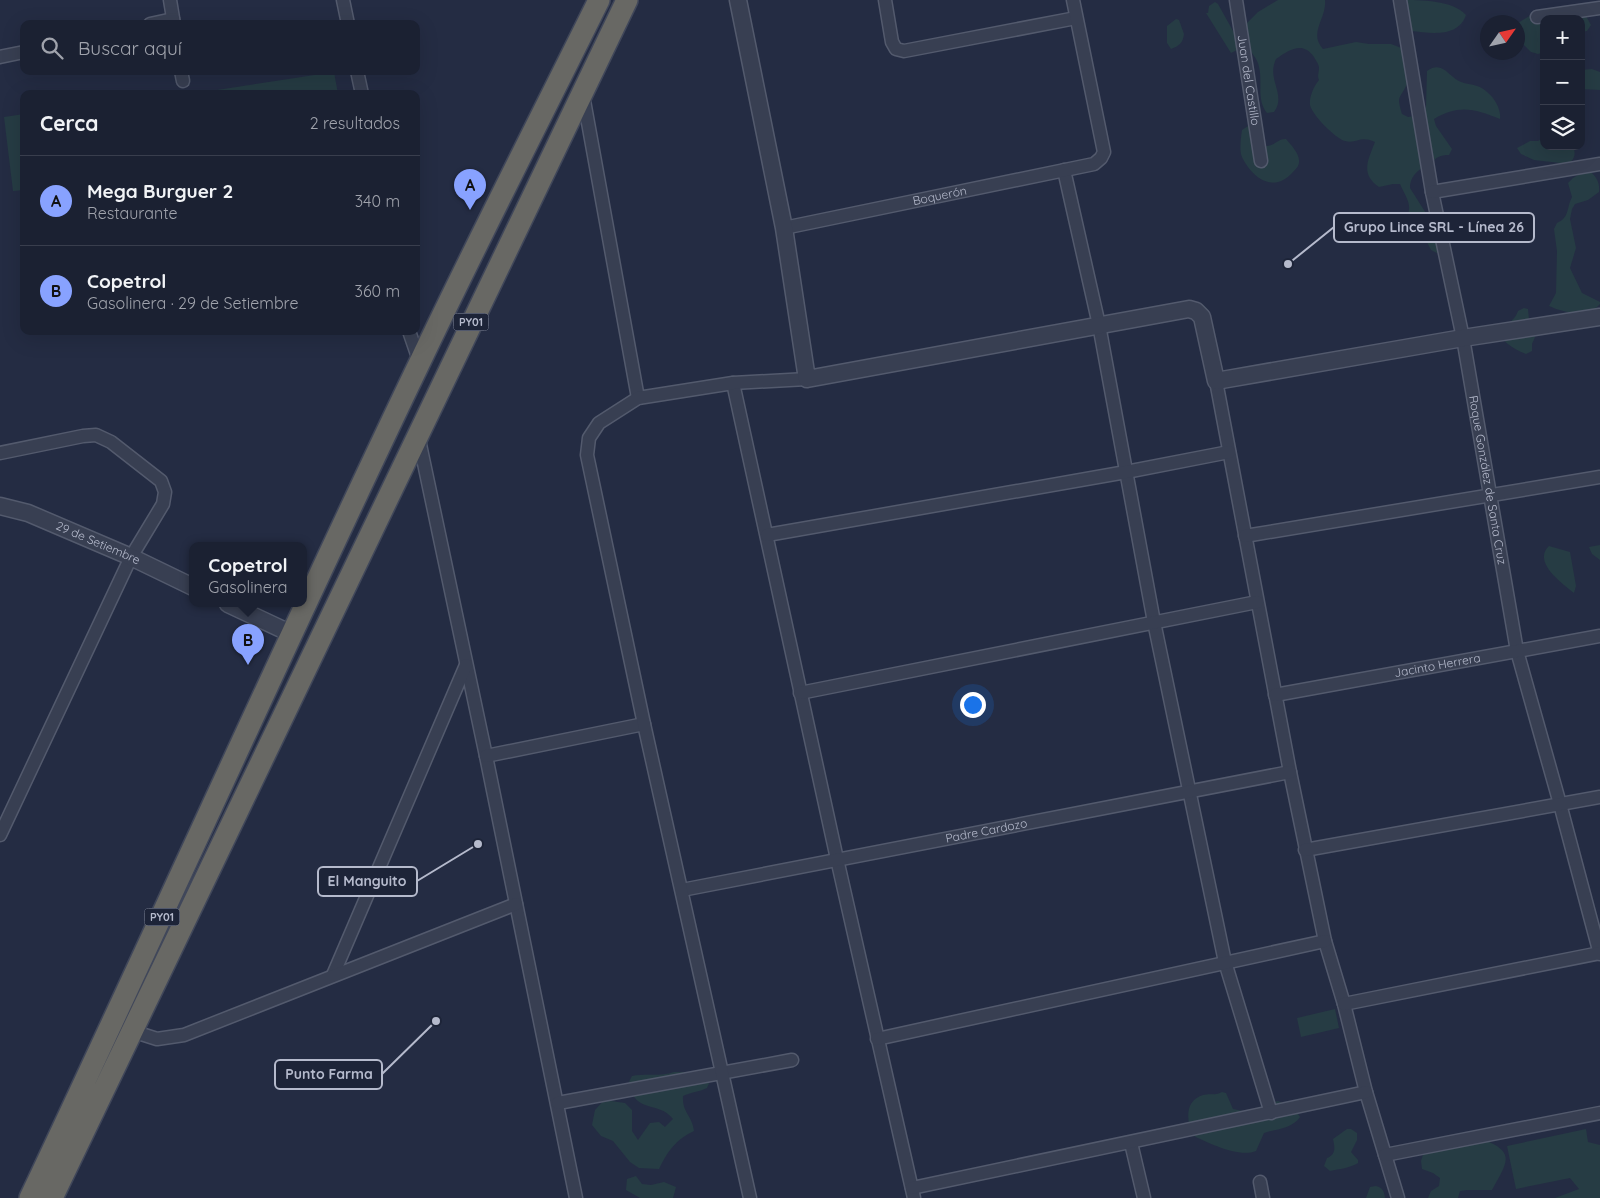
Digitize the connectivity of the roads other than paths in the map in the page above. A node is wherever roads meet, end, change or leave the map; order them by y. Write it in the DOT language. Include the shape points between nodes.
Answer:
graph roads {
  1 [pos="170,0"];
  2 [pos="343,0"];
  3 [pos="599,0"];
  4 [pos="627,0"];
  5 [pos="738,0"];
  6 [pos="885,0"];
  7 [pos="1073,0"];
  8 [pos="1236,0"];
  9 [pos="1400,0"];
  10 [pos="1600,8"];
  11 [pos="1537,17"];
  12 [pos="1076,18"];
  13 [pos="173,20"];
  14 [pos="347,20"];
  15 [pos="20,53"];
  16 [pos="0,57"];
  17 [pos="358,75"];
  18 [pos="361,90"];
  19 [pos="582,91"];
  20 [pos="1262,161"];
  21 [pos="1600,164"];
  22 [pos="1064,170"];
  23 [pos="1432,192"];
  24 [pos="784,228"];
  25 [pos="1600,317"];
  26 [pos="1099,325"];
  27 [pos="410,335"];
  28 [pos="1463,338"];
  29 [pos="420,363"];
  30 [pos="807,379"];
  31 [pos="1216,381"];
  32 [pos="733,383"];
  33 [pos="638,398"];
  34 [pos="418,433"];
  35 [pos="1229,452"];
  36 [pos="0,453"];
  37 [pos="1126,472"];
  38 [pos="1600,477"];
  39 [pos="1490,495"];
  40 [pos="0,506"];
  41 [pos="767,534"];
  42 [pos="1245,536"];
  43 [pos="131,557"];
  44 [pos="189,585"];
  45 [pos="1257,602"];
  46 [pos="234,607"];
  47 [pos="1154,622"];
  48 [pos="1600,636"];
  49 [pos="304,640"];
  50 [pos="1517,651"];
  51 [pos="466,665"];
  52 [pos="800,693"];
  53 [pos="1275,695"];
  54 [pos="644,724"];
  55 [pos="486,756"];
  56 [pos="1290,772"];
  57 [pos="1190,791"];
  58 [pos="1600,797"];
  59 [pos="1560,804"];
  60 [pos="0,836"];
  61 [pos="1305,850"];
  62 [pos="837,859"];
  63 [pos="682,890"];
  64 [pos="516,904"];
  65 [pos="1325,942"];
  66 [pos="1600,953"];
  67 [pos="1225,962"];
  68 [pos="333,975"];
  69 [pos="1344,1004"];
  70 [pos="132,1031"];
  71 [pos="877,1039"];
  72 [pos="792,1060"];
  73 [pos="722,1072"];
  74 [pos="1366,1092"];
  75 [pos="558,1103"];
  76 [pos="1271,1113"];
  77 [pos="1600,1113"];
  78 [pos="1131,1143"];
  79 [pos="1385,1155"];
  80 [pos="1260,1182"];
  81 [pos="913,1193"];
  82 [pos="30,1198"];
  83 [pos="52,1198"];
  84 [pos="576,1198"];
  85 [pos="750,1198"];
  86 [pos="1144,1198"];
  87 [pos="1263,1198"];
  88 [pos="1398,1198"];
  1 -- 13 [label="street"];
  2 -- 14 [label="street"];
  3 -- 29 [label="highway, PY01"];
  4 -- 19 [label="highway, PY01"];
  5 -- 24 [label="street"];
  6 -- 12 [label="street" via="892,42 896,49 904,52"];
  7 -- 12 [label="street"];
  8 -- 20 [label="street, Juan del Castillo"];
  9 -- 23 [label="street, Roque González de Santa Cruz"];
  10 -- 11 [label="street"];
  12 -- 22 [label="street, Boquerón" via="1104,152 1094,164"];
  15 -- 16 [label="street"];
  17 -- 18 [label="street"];
  19 -- 33 [label="street"];
  19 -- 34 [label="highway, PY01"];
  21 -- 23 [label="street"];
  22 -- 24 [label="street, Boquerón"];
  22 -- 26 [label="street"];
  23 -- 28 [label="street, Roque González de Santa Cruz"];
  24 -- 30 [label="street"];
  25 -- 28 [label="street"];
  26 -- 30 [label="street"];
  26 -- 31 [label="street" via="1189,309 1196,311 1202,317"];
  26 -- 37 [label="street"];
  27 -- 29 [label="street"];
  28 -- 31 [label="street"];
  28 -- 39 [label="street, Roque González de Santa Cruz"];
  29 -- 49 [label="highway, PY01"];
  30 -- 32 [label="street"];
  31 -- 35 [label="street"];
  32 -- 33 [label="street"];
  32 -- 41 [label="street"];
  33 -- 54 [label="street" via="599,423 589,438 586,455"];
  34 -- 49 [label="highway, PY01"];
  34 -- 51 [label="street"];
  35 -- 37 [label="street"];
  35 -- 42 [label="street"];
  36 -- 43 [label="street" via="96,435 111,442 161,481 165,492 164,504"];
  37 -- 41 [label="street"];
  37 -- 47 [label="street"];
  38 -- 39 [label="street"];
  39 -- 42 [label="street"];
  39 -- 50 [label="street, Roque González de Santa Cruz"];
  40 -- 43 [label="street, 29 de Setiembre" via="28,513"];
  41 -- 52 [label="street"];
  42 -- 45 [label="street"];
  43 -- 44 [label="street, 29 de Setiembre"];
  43 -- 60 [label="street"];
  45 -- 47 [label="street"];
  45 -- 53 [label="street"];
  46 -- 49 [label="street"];
  47 -- 52 [label="street"];
  47 -- 57 [label="street"];
  48 -- 50 [label="street, Jacinto Herrera"];
  49 -- 70 [label="highway, PY01"];
  49 -- 82 [label="highway, PY01" via="132,983"];
  50 -- 53 [label="street, Jacinto Herrera"];
  50 -- 59 [label="street, Roque González de Santa Cruz"];
  51 -- 55 [label="street"];
  51 -- 68 [label="street"];
  52 -- 62 [label="street"];
  53 -- 56 [label="street"];
  54 -- 55 [label="street"];
  54 -- 63 [label="street"];
  55 -- 64 [label="street"];
  56 -- 57 [label="street, Padre Cardozo"];
  56 -- 61 [label="street"];
  57 -- 62 [label="street, Padre Cardozo"];
  57 -- 67 [label="street"];
  58 -- 59 [label="street"];
  59 -- 61 [label="street"];
  59 -- 66 [label="street, Roque González de Santa Cruz"];
  61 -- 65 [label="street"];
  62 -- 63 [label="street, Padre Cardozo"];
  62 -- 71 [label="street"];
  63 -- 73 [label="street"];
  64 -- 68 [label="street"];
  64 -- 75 [label="street"];
  65 -- 67 [label="street"];
  65 -- 69 [label="street"];
  66 -- 69 [label="street"];
  67 -- 71 [label="street"];
  67 -- 76 [label="street"];
  68 -- 70 [label="street" via="184,1035 157,1039"];
  69 -- 74 [label="street"];
  70 -- 83 [label="highway, PY01"];
  71 -- 81 [label="street"];
  72 -- 73 [label="street"];
  73 -- 75 [label="street"];
  73 -- 85 [label="street"];
  74 -- 76 [label="street"];
  74 -- 79 [label="street"];
  75 -- 84 [label="street"];
  76 -- 78 [label="street"];
  77 -- 79 [label="street"];
  78 -- 81 [label="street"];
  78 -- 86 [label="street"];
  79 -- 88 [label="street"];
  80 -- 87 [label="street"];
}
